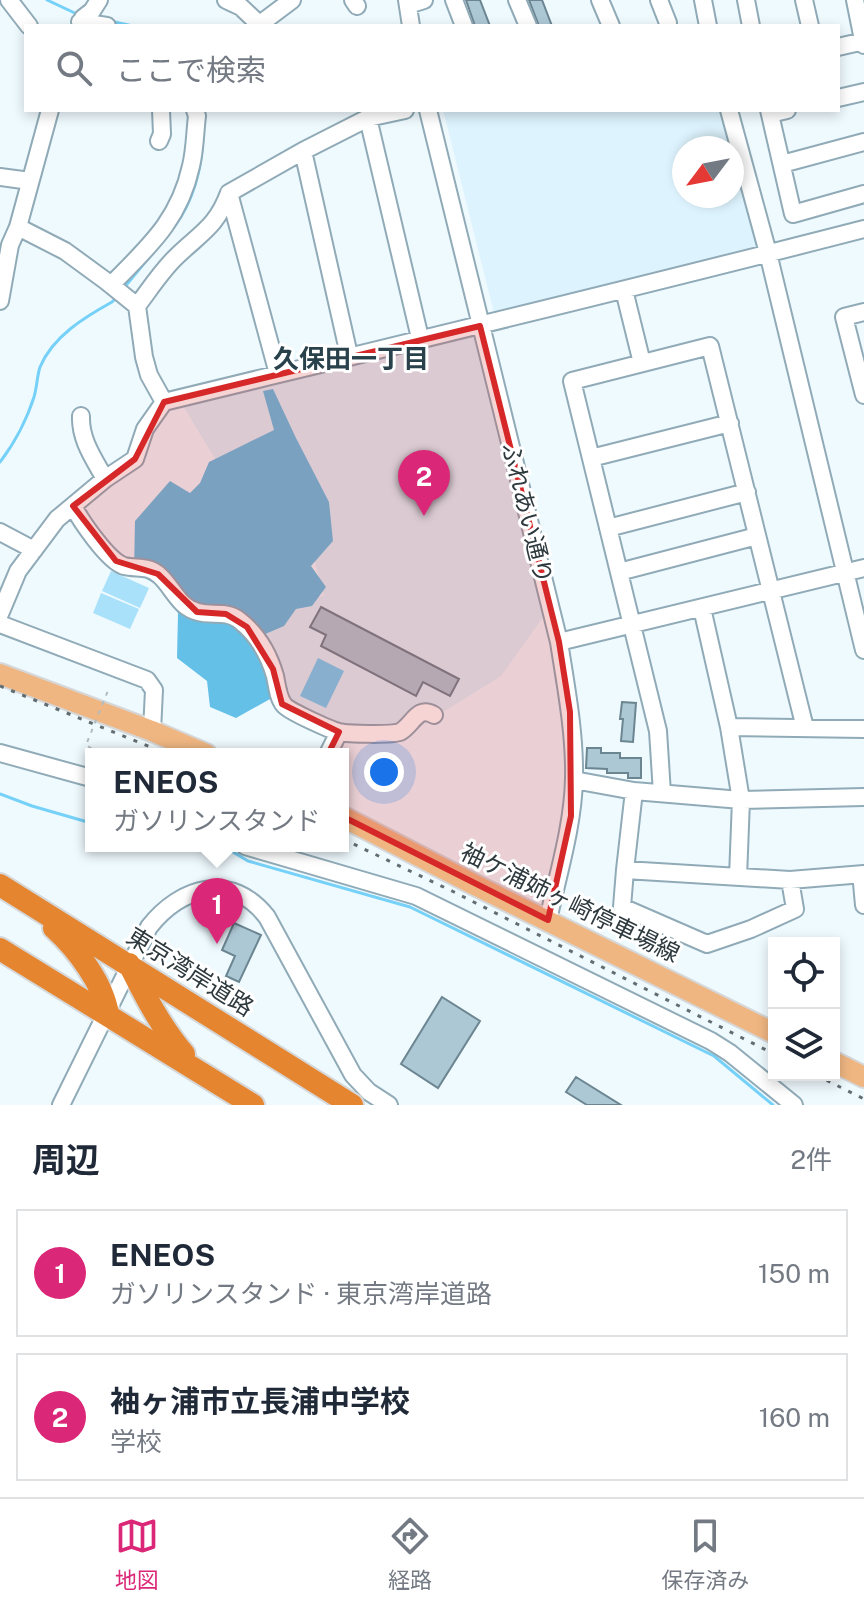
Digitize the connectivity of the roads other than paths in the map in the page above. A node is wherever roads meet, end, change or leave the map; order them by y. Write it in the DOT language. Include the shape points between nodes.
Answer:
graph roads {
  1 [pos="9,0"];
  2 [pos="99,0"];
  3 [pos="226,0"];
  4 [pos="292,0"];
  5 [pos="454,0"];
  6 [pos="517,0"];
  7 [pos="600,0"];
  8 [pos="659,0"];
  9 [pos="703,0"];
  10 [pos="746,0"];
  11 [pos="804,0"];
  12 [pos="855,0"];
  13 [pos="413,2"];
  14 [pos="668,23"];
  15 [pos="27,24"];
  16 [pos="80,24"];
  17 [pos="259,24"];
  18 [pos="261,24"];
  19 [pos="411,24"];
  20 [pos="463,24"];
  21 [pos="527,24"];
  22 [pos="610,24"];
  23 [pos="708,24"];
  24 [pos="751,24"];
  25 [pos="810,24"];
  26 [pos="864,42"];
  27 [pos="840,47"];
  28 [pos="864,92"];
  29 [pos="840,98"];
  30 [pos="49,112"];
  31 [pos="161,112"];
  32 [pos="196,112"];
  33 [pos="396,112"];
  34 [pos="428,112"];
  35 [pos="730,112"];
  36 [pos="775,112"];
  37 [pos="368,118"];
  38 [pos="159,141"];
  39 [pos="864,142"];
  40 [pos="303,151"];
  41 [pos="782,164"];
  42 [pos="0,177"];
  43 [pos="30,181"];
  44 [pos="229,193"];
  45 [pos="864,194"];
  46 [pos="18,227"];
  47 [pos="864,229"];
  48 [pos="768,253"];
  49 [pos="111,285"];
  50 [pos="624,290"];
  51 [pos="0,301"];
  52 [pos="137,306"];
  53 [pos="864,312"];
  54 [pos="480,326"];
  55 [pos="420,338"];
  56 [pos="349,355"];
  57 [pos="642,363"];
  58 [pos="278,374"];
  59 [pos="864,395"];
  60 [pos="164,402"];
  61 [pos="81,416"];
  62 [pos="730,423"];
  63 [pos="591,458"];
  64 [pos="105,479"];
  65 [pos="747,492"];
  66 [pos="73,506"];
  67 [pos="608,528"];
  68 [pos="0,532"];
  69 [pos="757,536"];
  70 [pos="34,550"];
  71 [pos="864,568"];
  72 [pos="619,572"];
  73 [pos="845,572"];
  74 [pos="771,590"];
  75 [pos="702,608"];
  76 [pos="0,614"];
  77 [pos="0,624"];
  78 [pos="632,625"];
  79 [pos="559,642"];
  80 [pos="864,650"];
  81 [pos="0,674"];
  82 [pos="434,715"];
  83 [pos="729,727"];
  84 [pos="805,728"];
  85 [pos="864,729"];
  86 [pos="152,731"];
  87 [pos="339,732"];
  88 [pos="192,748"];
  89 [pos="331,748"];
  90 [pos="0,753"];
  91 [pos="85,776"];
  92 [pos="574,780"];
  93 [pos="634,791"];
  94 [pos="662,793"];
  95 [pos="864,797"];
  96 [pos="741,800"];
  97 [pos="349,820"];
  98 [pos="266,852"];
  99 [pos="625,870"];
  100 [pos="864,874"];
  101 [pos="738,877"];
  102 [pos="790,880"];
  103 [pos="0,885"];
  104 [pos="864,905"];
  105 [pos="548,920"];
  106 [pos="0,949"];
  107 [pos="129,964"];
  108 [pos="108,1014"];
  109 [pos="768,1030"];
  110 [pos="840,1065"];
  111 [pos="197,1070"];
  112 [pos="864,1077"];
  113 [pos="61,1105"];
  114 [pos="253,1105"];
  115 [pos="352,1105"];
  116 [pos="389,1105"];
  117 [pos="794,1105"];
  1 -- 15 [label="street"];
  2 -- 16 [label="street"];
  3 -- 17 [label="street"];
  4 -- 18 [label="street"];
  5 -- 20 [label="street"];
  6 -- 21 [label="street"];
  7 -- 22 [label="street"];
  8 -- 14 [label="street"];
  9 -- 23 [label="street"];
  10 -- 24 [label="street"];
  11 -- 25 [label="street"];
  12 -- 26 [label="street"];
  13 -- 19 [label="street"];
  26 -- 27 [label="street"];
  28 -- 29 [label="street"];
  30 -- 43 [label="street"];
  31 -- 38 [label="street"];
  32 -- 49 [label="street" via="192,165 181,200 169,222"];
  33 -- 37 [label="street"];
  34 -- 54 [label="street, ふれあい通り"];
  35 -- 48 [label="street"];
  36 -- 41 [label="street"];
  37 -- 40 [label="street"];
  37 -- 55 [label="street"];
  39 -- 41 [label="street"];
  40 -- 44 [label="street"];
  40 -- 56 [label="street"];
  41 -- 45 [label="street" via="793,214"];
  42 -- 43 [label="street"];
  43 -- 46 [label="street"];
  44 -- 52 [label="street" via="221,214 175,257"];
  44 -- 58 [label="street"];
  46 -- 49 [label="street" via="65,251"];
  46 -- 51 [label="street"];
  47 -- 48 [label="street"];
  48 -- 50 [label="street"];
  48 -- 73 [label="street"];
  49 -- 52 [label="street"];
  50 -- 54 [label="street"];
  50 -- 57 [label="street"];
  52 -- 60 [label="street" via="149,375"];
  53 -- 59 [label="street" via="844,317"];
  54 -- 55 [label="street"];
  54 -- 79 [label="street, ふれあい通り"];
  55 -- 56 [label="street"];
  56 -- 58 [label="street"];
  57 -- 62 [label="street" via="710,346"];
  57 -- 63 [label="street" via="572,381"];
  58 -- 60 [label="street"];
  60 -- 64 [label="street" via="145,429 135,459"];
  61 -- 64 [label="street" via="87,446"];
  62 -- 63 [label="street"];
  62 -- 65 [label="street"];
  63 -- 67 [label="street"];
  64 -- 66 [label="street"];
  65 -- 67 [label="street"];
  65 -- 69 [label="street"];
  66 -- 70 [label="street"];
  66 -- 87 [label="street" via="116,561 158,574 180,602 197,612 236,618 259,641 282,704"];
  67 -- 72 [label="street"];
  68 -- 70 [label="street"];
  69 -- 72 [label="street"];
  69 -- 74 [label="street"];
  70 -- 76 [label="street" via="18,571"];
  71 -- 73 [label="street"];
  72 -- 78 [label="street"];
  73 -- 74 [label="street"];
  73 -- 80 [label="street"];
  74 -- 75 [label="street"];
  74 -- 84 [label="street"];
  75 -- 78 [label="street"];
  75 -- 83 [label="street"];
  77 -- 86 [label="street" via="147,680 154,690"];
  78 -- 79 [label="street"];
  78 -- 94 [label="street" via="658,731"];
  79 -- 92 [label="street, ふれあい通り"];
  81 -- 86 [label="main road"];
  82 -- 87 [label="street" via="422,712 399,732"];
  83 -- 84 [label="street"];
  83 -- 96 [label="street"];
  84 -- 85 [label="street"];
  86 -- 88 [label="main road"];
  87 -- 89 [label="street"];
  90 -- 91 [label="street"];
  92 -- 93 [label="street"];
  92 -- 105 [label="street, ふれあい通り"];
  93 -- 94 [label="street"];
  93 -- 99 [label="street"];
  94 -- 96 [label="street"];
  95 -- 96 [label="street"];
  96 -- 101 [label="street"];
  97 -- 105 [label="main road, 袖ケ浦姉ヶ崎停車場線"];
  98 -- 117 [label="street" via="416,896 711,1041"];
  99 -- 101 [label="street"];
  99 -- 102 [label="street" via="622,907 707,944 795,909"];
  100 -- 102 [label="street"];
  100 -- 104 [label="street"];
  101 -- 102 [label="street"];
  103 -- 107 [label="highway, 東京湾岸道路"];
  103 -- 108 [label="highway" via="76,951 105,998"];
  105 -- 109 [label="main road, 袖ケ浦姉ヶ崎停車場線"];
  106 -- 108 [label="highway"];
  107 -- 108 [label="street"];
  107 -- 111 [label="highway" via="170,1038"];
  107 -- 115 [label="highway, 東京湾岸道路"];
  107 -- 116 [label="street" via="149,927 171,904 197,891 244,895 267,917 353,1075"];
  108 -- 111 [label="highway"];
  108 -- 113 [label="street"];
  110 -- 112 [label="main road"];
  111 -- 114 [label="highway"];
}
